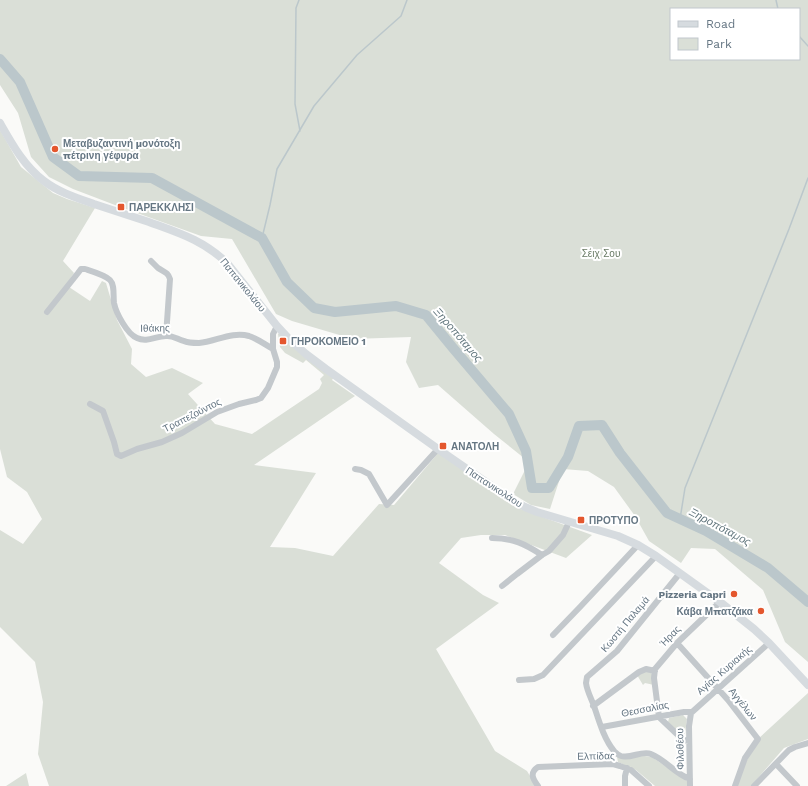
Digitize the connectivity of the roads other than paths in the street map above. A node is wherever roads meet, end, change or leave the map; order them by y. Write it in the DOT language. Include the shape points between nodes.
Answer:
graph roads {
  1 [pos="0,123"];
  2 [pos="151,261"];
  3 [pos="46,312"];
  4 [pos="277,326"];
  5 [pos="166,336"];
  6 [pos="274,349"];
  7 [pos="90,404"];
  8 [pos="438,449"];
  9 [pos="355,469"];
  10 [pos="569,522"];
  11 [pos="492,538"];
  12 [pos="638,545"];
  13 [pos="542,556"];
  14 [pos="656,556"];
  15 [pos="680,573"];
  16 [pos="502,586"];
  17 [pos="720,602"];
  18 [pos="553,635"];
  19 [pos="676,643"];
  20 [pos="769,643"];
  21 [pos="655,670"];
  22 [pos="519,680"];
  23 [pos="808,685"];
  24 [pos="718,689"];
  25 [pos="593,706"];
  26 [pos="692,712"];
  27 [pos="659,717"];
  28 [pos="602,727"];
  29 [pos="689,741"];
  30 [pos="808,743"];
  31 [pos="776,764"];
  32 [pos="627,768"];
  33 [pos="690,783"];
  34 [pos="538,786"];
  35 [pos="625,786"];
  36 [pos="649,786"];
  37 [pos="735,786"];
  38 [pos="754,786"];
  39 [pos="797,786"];
  1 -- 4 [label="main road, Παπανικολάου" via="28,166 52,186 69,195 186,235 218,254"];
  2 -- 5 [label="street" via="165,271 170,279"];
  3 -- 5 [label="street, Ιθάκης" via="81,269 84,269 111,280 116,309 133,336 147,340"];
  4 -- 6 [label="street" via="273,334"];
  4 -- 8 [label="main road, Παπανικολάου" via="315,361"];
  5 -- 6 [label="street, Ιθάκης" via="184,342 198,343 237,335 250,336"];
  6 -- 7 [label="street, Τραπεζούντος" via="276,368 261,398 217,412 182,433 121,456 117,454 103,411"];
  8 -- 9 [label="street" via="387,504 369,474"];
  8 -- 10 [label="main road, Παπανικολάου" via="518,503"];
  10 -- 12 [label="main road, Παπανικολάου" via="618,536"];
  10 -- 13 [label="street" via="556,545"];
  11 -- 13 [label="street" via="513,540"];
  12 -- 14 [label="main road, Παπανικολάου"];
  12 -- 18 [label="street"];
  13 -- 16 [label="street"];
  14 -- 15 [label="main road, Παπανικολάου"];
  14 -- 22 [label="street" via="543,675 534,679"];
  15 -- 17 [label="main road, Παπανικολάου"];
  15 -- 25 [label="street, Κωστή Παλαμά" via="617,651 587,677 586,684"];
  17 -- 19 [label="street, Ήρας"];
  17 -- 20 [label="main road, Παπανικολάου"];
  19 -- 21 [label="street, Ήρας"];
  19 -- 24 [label="street, Αγγέλων"];
  20 -- 23 [label="main road, Παπανικολάου"];
  20 -- 24 [label="street, Αγίας Κυριακής"];
  21 -- 25 [label="street" via="646,669 639,672"];
  21 -- 27 [label="street"];
  24 -- 26 [label="street, Αγίας Κυριακής"];
  24 -- 37 [label="street, Αγγέλων" via="758,739 745,758"];
  25 -- 28 [label="street, Κωστή Παλαμά"];
  26 -- 27 [label="street, Θεσσαλίας"];
  26 -- 29 [label="street, Φιλοθέου" via="689,721"];
  27 -- 28 [label="street, Θεσσαλίας"];
  27 -- 29 [label="street" via="680,737"];
  28 -- 33 [label="street, Κωστή Παλαμά" via="609,744 621,756 651,754"];
  29 -- 33 [label="street, Φιλοθέου"];
  30 -- 31 [label="street" via="791,749"];
  31 -- 38 [label="street"];
  31 -- 39 [label="street"];
  32 -- 34 [label="street, Ελπίδας" via="616,764 537,768 533,775"];
  32 -- 35 [label="street"];
  32 -- 36 [label="street, Ελπίδας"];
}
